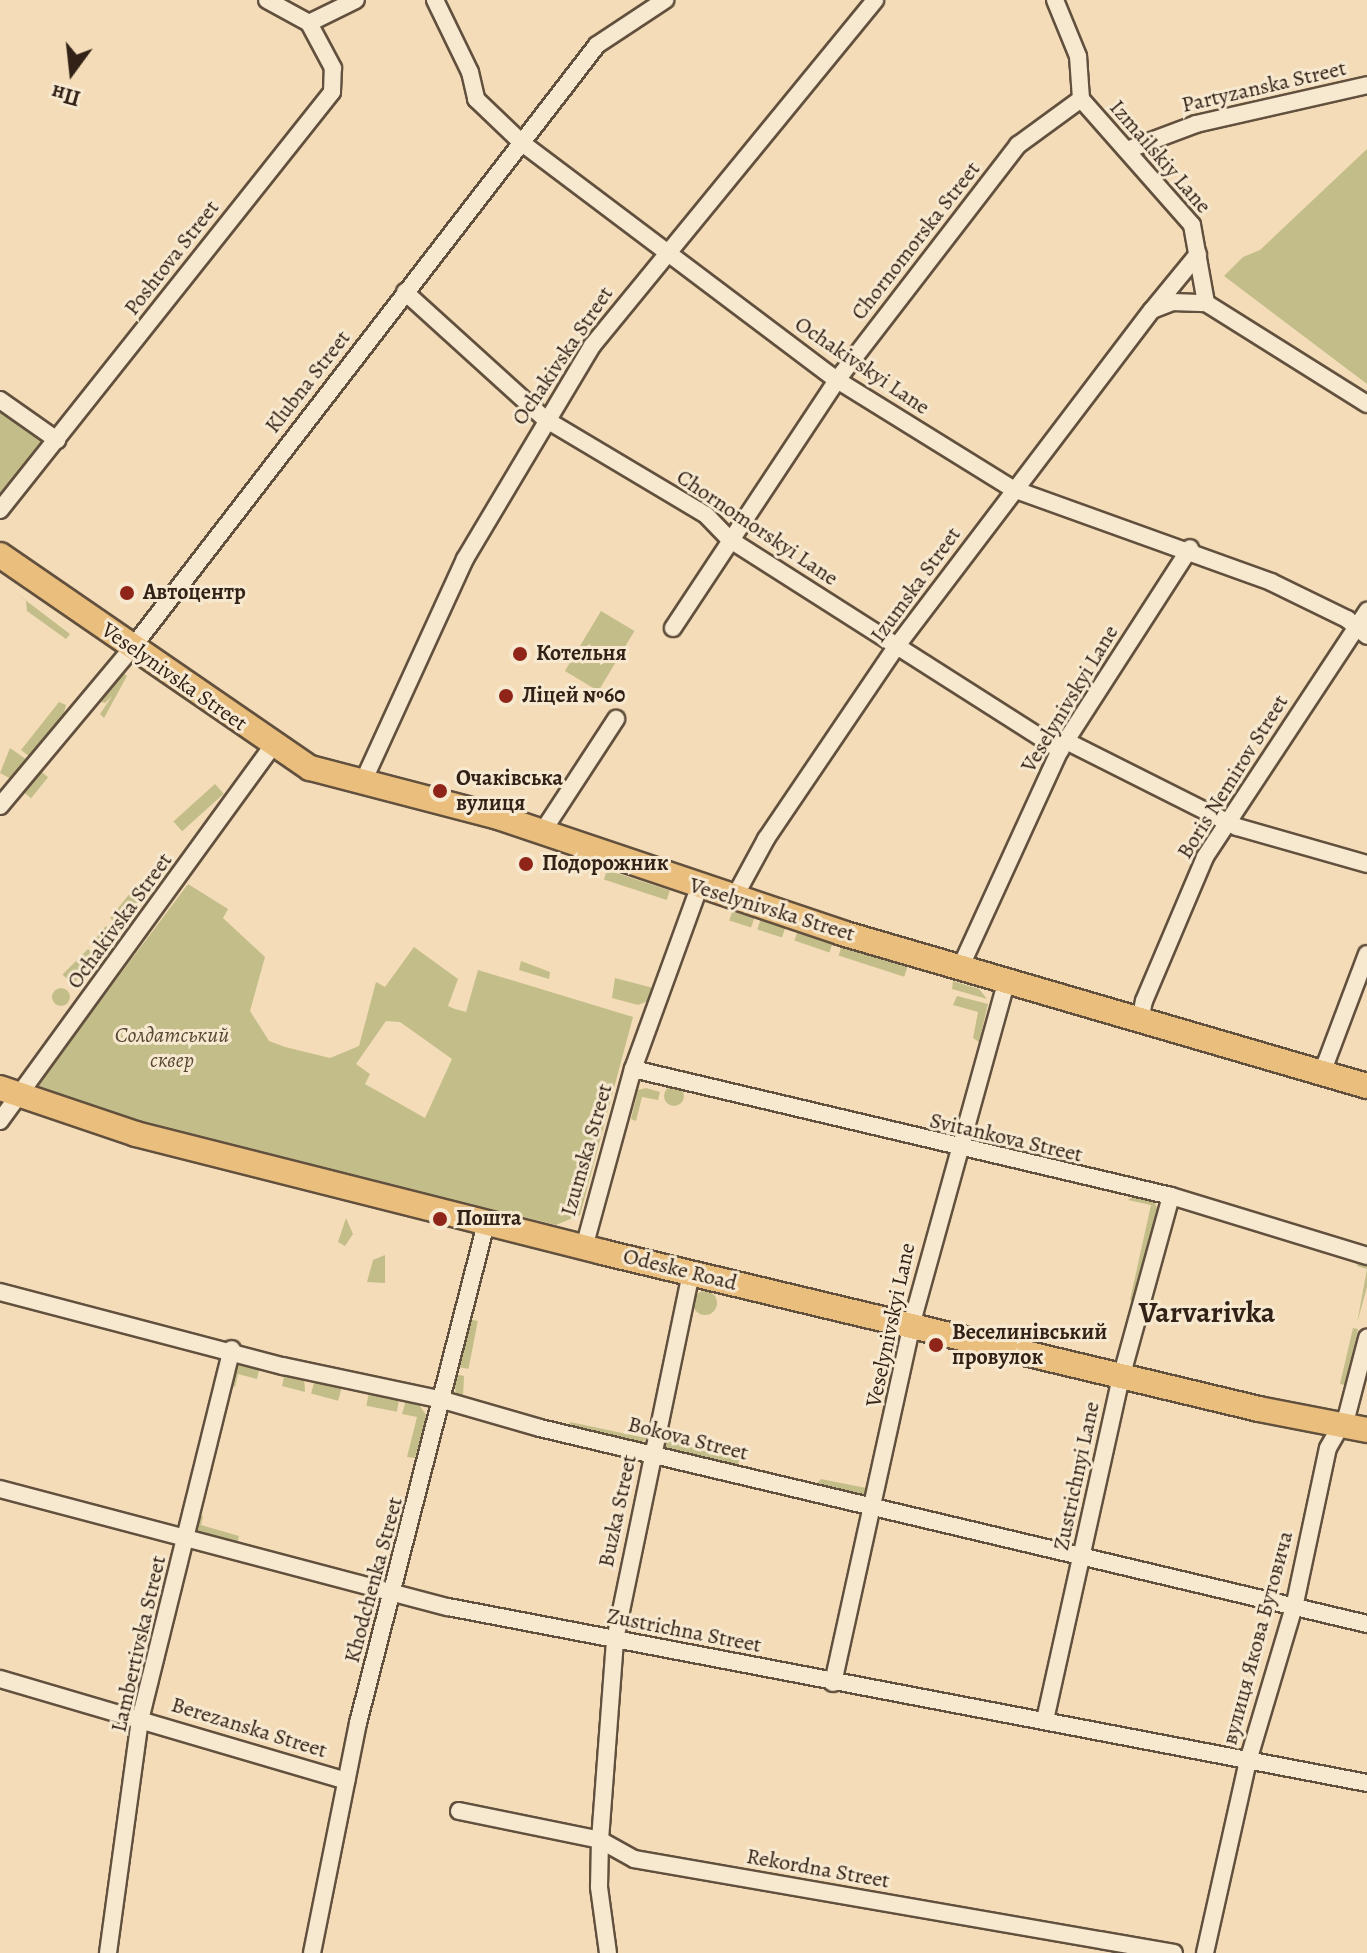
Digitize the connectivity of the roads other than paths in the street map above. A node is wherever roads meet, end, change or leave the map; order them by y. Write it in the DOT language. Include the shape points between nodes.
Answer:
graph roads {
  1 [pos="267,0"];
  2 [pos="356,0"];
  3 [pos="435,0"];
  4 [pos="665,0"];
  5 [pos="875,0"];
  6 [pos="1055,0"];
  7 [pos="309,23"];
  8 [pos="1367,85"];
  9 [pos="1081,99"];
  10 [pos="522,143"];
  11 [pos="1127,150"];
  12 [pos="664,254"];
  13 [pos="1198,254"];
  14 [pos="405,292"];
  15 [pos="1206,303"];
  16 [pos="1152,310"];
  17 [pos="837,380"];
  18 [pos="0,400"];
  19 [pos="1367,404"];
  20 [pos="545,419"];
  21 [pos="57,440"];
  22 [pos="1013,489"];
  23 [pos="0,510"];
  24 [pos="729,539"];
  25 [pos="1190,548"];
  26 [pos="0,555"];
  27 [pos="1367,611"];
  28 [pos="673,628"];
  29 [pos="1362,631"];
  30 [pos="896,647"];
  31 [pos="132,648"];
  32 [pos="616,719"];
  33 [pos="272,746"];
  34 [pos="1063,746"];
  35 [pos="362,784"];
  36 [pos="0,806"];
  37 [pos="1226,820"];
  38 [pos="543,831"];
  39 [pos="1367,864"];
  40 [pos="699,888"];
  41 [pos="734,898"];
  42 [pos="1367,954"];
  43 [pos="961,966"];
  44 [pos="1007,980"];
  45 [pos="1140,1021"];
  46 [pos="633,1069"];
  47 [pos="1322,1073"];
  48 [pos="1367,1086"];
  49 [pos="9,1092"];
  50 [pos="0,1121"];
  51 [pos="962,1149"];
  52 [pos="1171,1196"];
  53 [pos="487,1220"];
  54 [pos="585,1244"];
  55 [pos="1367,1256"];
  56 [pos="691,1273"];
  57 [pos="0,1292"];
  58 [pos="911,1326"];
  59 [pos="1367,1338"];
  60 [pos="232,1349"];
  61 [pos="1121,1376"];
  62 [pos="443,1400"];
  63 [pos="1343,1424"];
  64 [pos="1367,1430"];
  65 [pos="654,1452"];
  66 [pos="0,1489"];
  67 [pos="871,1508"];
  68 [pos="187,1537"];
  69 [pos="1082,1555"];
  70 [pos="393,1592"];
  71 [pos="1295,1603"];
  72 [pos="1367,1624"];
  73 [pos="615,1640"];
  74 [pos="0,1679"];
  75 [pos="833,1683"];
  76 [pos="140,1720"];
  77 [pos="1045,1720"];
  78 [pos="1248,1761"];
  79 [pos="346,1781"];
  80 [pos="1367,1783"];
  81 [pos="459,1811"];
  82 [pos="600,1840"];
  83 [pos="108,1953"];
  84 [pos="312,1953"];
  85 [pos="608,1953"];
  86 [pos="1174,1953"];
  87 [pos="1205,1953"];
  1 -- 7 [label="street"];
  2 -- 7 [label="street"];
  3 -- 10 [label="street, Ochakivskyi Lane" via="470,72 476,99"];
  4 -- 10 [label="street, Klubna Street" via="597,45"];
  5 -- 12 [label="street, Ochakivska Street"];
  6 -- 9 [label="street, Izmailskiy Lane" via="1078,56"];
  7 -- 21 [label="street, Poshtova Street" via="333,68 332,92"];
  8 -- 11 [label="street, Partyzanska Street" via="1196,124"];
  9 -- 11 [label="street, Izmailskiy Lane"];
  9 -- 17 [label="street, Chornomorska Street" via="1018,145"];
  10 -- 12 [label="street, Ochakivskyi Lane"];
  10 -- 14 [label="street, Klubna Street"];
  11 -- 13 [label="street, Izmailskiy Lane" via="1192,225"];
  12 -- 17 [label="street, Ochakivskyi Lane"];
  12 -- 20 [label="street, Ochakivska Street" via="592,346"];
  13 -- 15 [label="street, Izmailskiy Lane"];
  13 -- 16 [label="street, Izumska Street"];
  14 -- 20 [label="street, Chornomorskyi Lane"];
  14 -- 31 [label="street, Klubna Street"];
  15 -- 16 [label="street" via="1173,302"];
  15 -- 19 [label="street"];
  16 -- 22 [label="street, Izumska Street"];
  17 -- 22 [label="street, Ochakivskyi Lane"];
  17 -- 24 [label="street, Chornomorska Street"];
  18 -- 21 [label="street"];
  20 -- 24 [label="street, Chornomorskyi Lane" via="706,515"];
  20 -- 35 [label="street, Ochakivska Street" via="439,609"];
  21 -- 23 [label="street, Poshtova Street"];
  22 -- 25 [label="street, Ochakivskyi Lane"];
  22 -- 30 [label="street, Izumska Street"];
  24 -- 28 [label="street, Chornomorska Street"];
  24 -- 30 [label="street, Chornomorskyi Lane"];
  25 -- 29 [label="street, Ochakivskyi Lane" via="1271,582"];
  25 -- 34 [label="street, Veselynivskyi Lane"];
  26 -- 31 [label="highway, Veselynivska Street"];
  27 -- 29 [label="street, Boris Nemirov Street"];
  29 -- 37 [label="street, Boris Nemirov Street"];
  30 -- 34 [label="street, Chornomorskyi Lane" via="970,688 986,707"];
  30 -- 41 [label="street, Izumska Street" via="766,839"];
  31 -- 33 [label="highway, Veselynivska Street"];
  31 -- 36 [label="street, Klubna Street"];
  32 -- 38 [label="street"];
  33 -- 35 [label="highway, Veselynivska Street" via="310,768"];
  33 -- 49 [label="street, Ochakivska Street"];
  34 -- 37 [label="street, Chornomorskyi Lane"];
  34 -- 43 [label="street, Veselynivskyi Lane"];
  35 -- 38 [label="highway, Veselynivska Street"];
  37 -- 39 [label="street, Chornomorskyi Lane" via="1256,835"];
  37 -- 45 [label="street, Boris Nemirov Street" via="1186,895"];
  38 -- 40 [label="highway, Veselynivska Street"];
  40 -- 41 [label="highway, Veselynivska Street"];
  40 -- 46 [label="street, Izumska Street"];
  41 -- 43 [label="highway, Veselynivska Street"];
  42 -- 47 [label="street"];
  43 -- 44 [label="highway, Veselynivska Street"];
  44 -- 45 [label="highway, Veselynivska Street"];
  44 -- 51 [label="street, Veselynivskyi Lane"];
  45 -- 47 [label="highway, Veselynivska Street"];
  46 -- 51 [label="street, Svitankova Street"];
  46 -- 54 [label="street, Izumska Street"];
  47 -- 48 [label="highway, Veselynivska Street"];
  49 -- 50 [label="street, Ochakivska Street"];
  49 -- 53 [label="highway, Odeske Road" via="136,1134"];
  51 -- 52 [label="street, Svitankova Street"];
  51 -- 58 [label="street, Veselynivskyi Lane" via="953,1162"];
  52 -- 55 [label="street, Svitankova Street"];
  52 -- 61 [label="street, Zustrichnyi Lane"];
  53 -- 54 [label="highway, Odeske Road"];
  53 -- 62 [label="street, Khodchenka Street"];
  54 -- 56 [label="highway, Odeske Road"];
  56 -- 58 [label="highway, Odeske Road"];
  56 -- 65 [label="street, Buzka Street"];
  57 -- 60 [label="street, Bokova Street"];
  58 -- 61 [label="highway, Odeske Road"];
  58 -- 67 [label="street, Veselynivskyi Lane"];
  59 -- 63 [label="street, вулиця Якова Бутовича"];
  60 -- 62 [label="street, Bokova Street" via="392,1392"];
  60 -- 68 [label="street, Lambertivska Street"];
  61 -- 63 [label="highway, Odeske Road"];
  61 -- 69 [label="street, Zustrichnyi Lane"];
  62 -- 65 [label="street, Bokova Street" via="498,1418"];
  62 -- 70 [label="street, Khodchenka Street"];
  63 -- 64 [label="highway, Odeske Road"];
  63 -- 71 [label="street, вулиця Якова Бутовича" via="1328,1448"];
  65 -- 67 [label="street, Bokova Street"];
  65 -- 73 [label="street, Buzka Street"];
  66 -- 68 [label="street, Zustrichna Street"];
  67 -- 69 [label="street, Bokova Street"];
  67 -- 75 [label="street, Veselynivskyi Lane"];
  68 -- 70 [label="street, Zustrichna Street"];
  68 -- 76 [label="street, Lambertivska Street"];
  69 -- 71 [label="street, Bokova Street"];
  69 -- 77 [label="street, Zustrichnyi Lane"];
  70 -- 73 [label="street, Zustrichna Street"];
  70 -- 79 [label="street, Khodchenka Street"];
  71 -- 72 [label="street, Bokova Street"];
  71 -- 78 [label="street, вулиця Якова Бутовича"];
  73 -- 75 [label="street, Zustrichna Street"];
  73 -- 82 [label="street, Buzka Street"];
  74 -- 76 [label="street, Berezanska Street"];
  75 -- 77 [label="street, Zustrichna Street"];
  76 -- 79 [label="street, Berezanska Street"];
  76 -- 83 [label="street, Lambertivska Street"];
  77 -- 78 [label="street, Zustrichna Street"];
  78 -- 80 [label="street, Zustrichna Street"];
  78 -- 87 [label="street, вулиця Якова Бутовича"];
  79 -- 84 [label="street, Khodchenka Street"];
  81 -- 82 [label="street, Rekordna Street"];
  82 -- 85 [label="street, Buzka Street" via="599,1887"];
  82 -- 86 [label="street, Rekordna Street" via="634,1859"];
}
